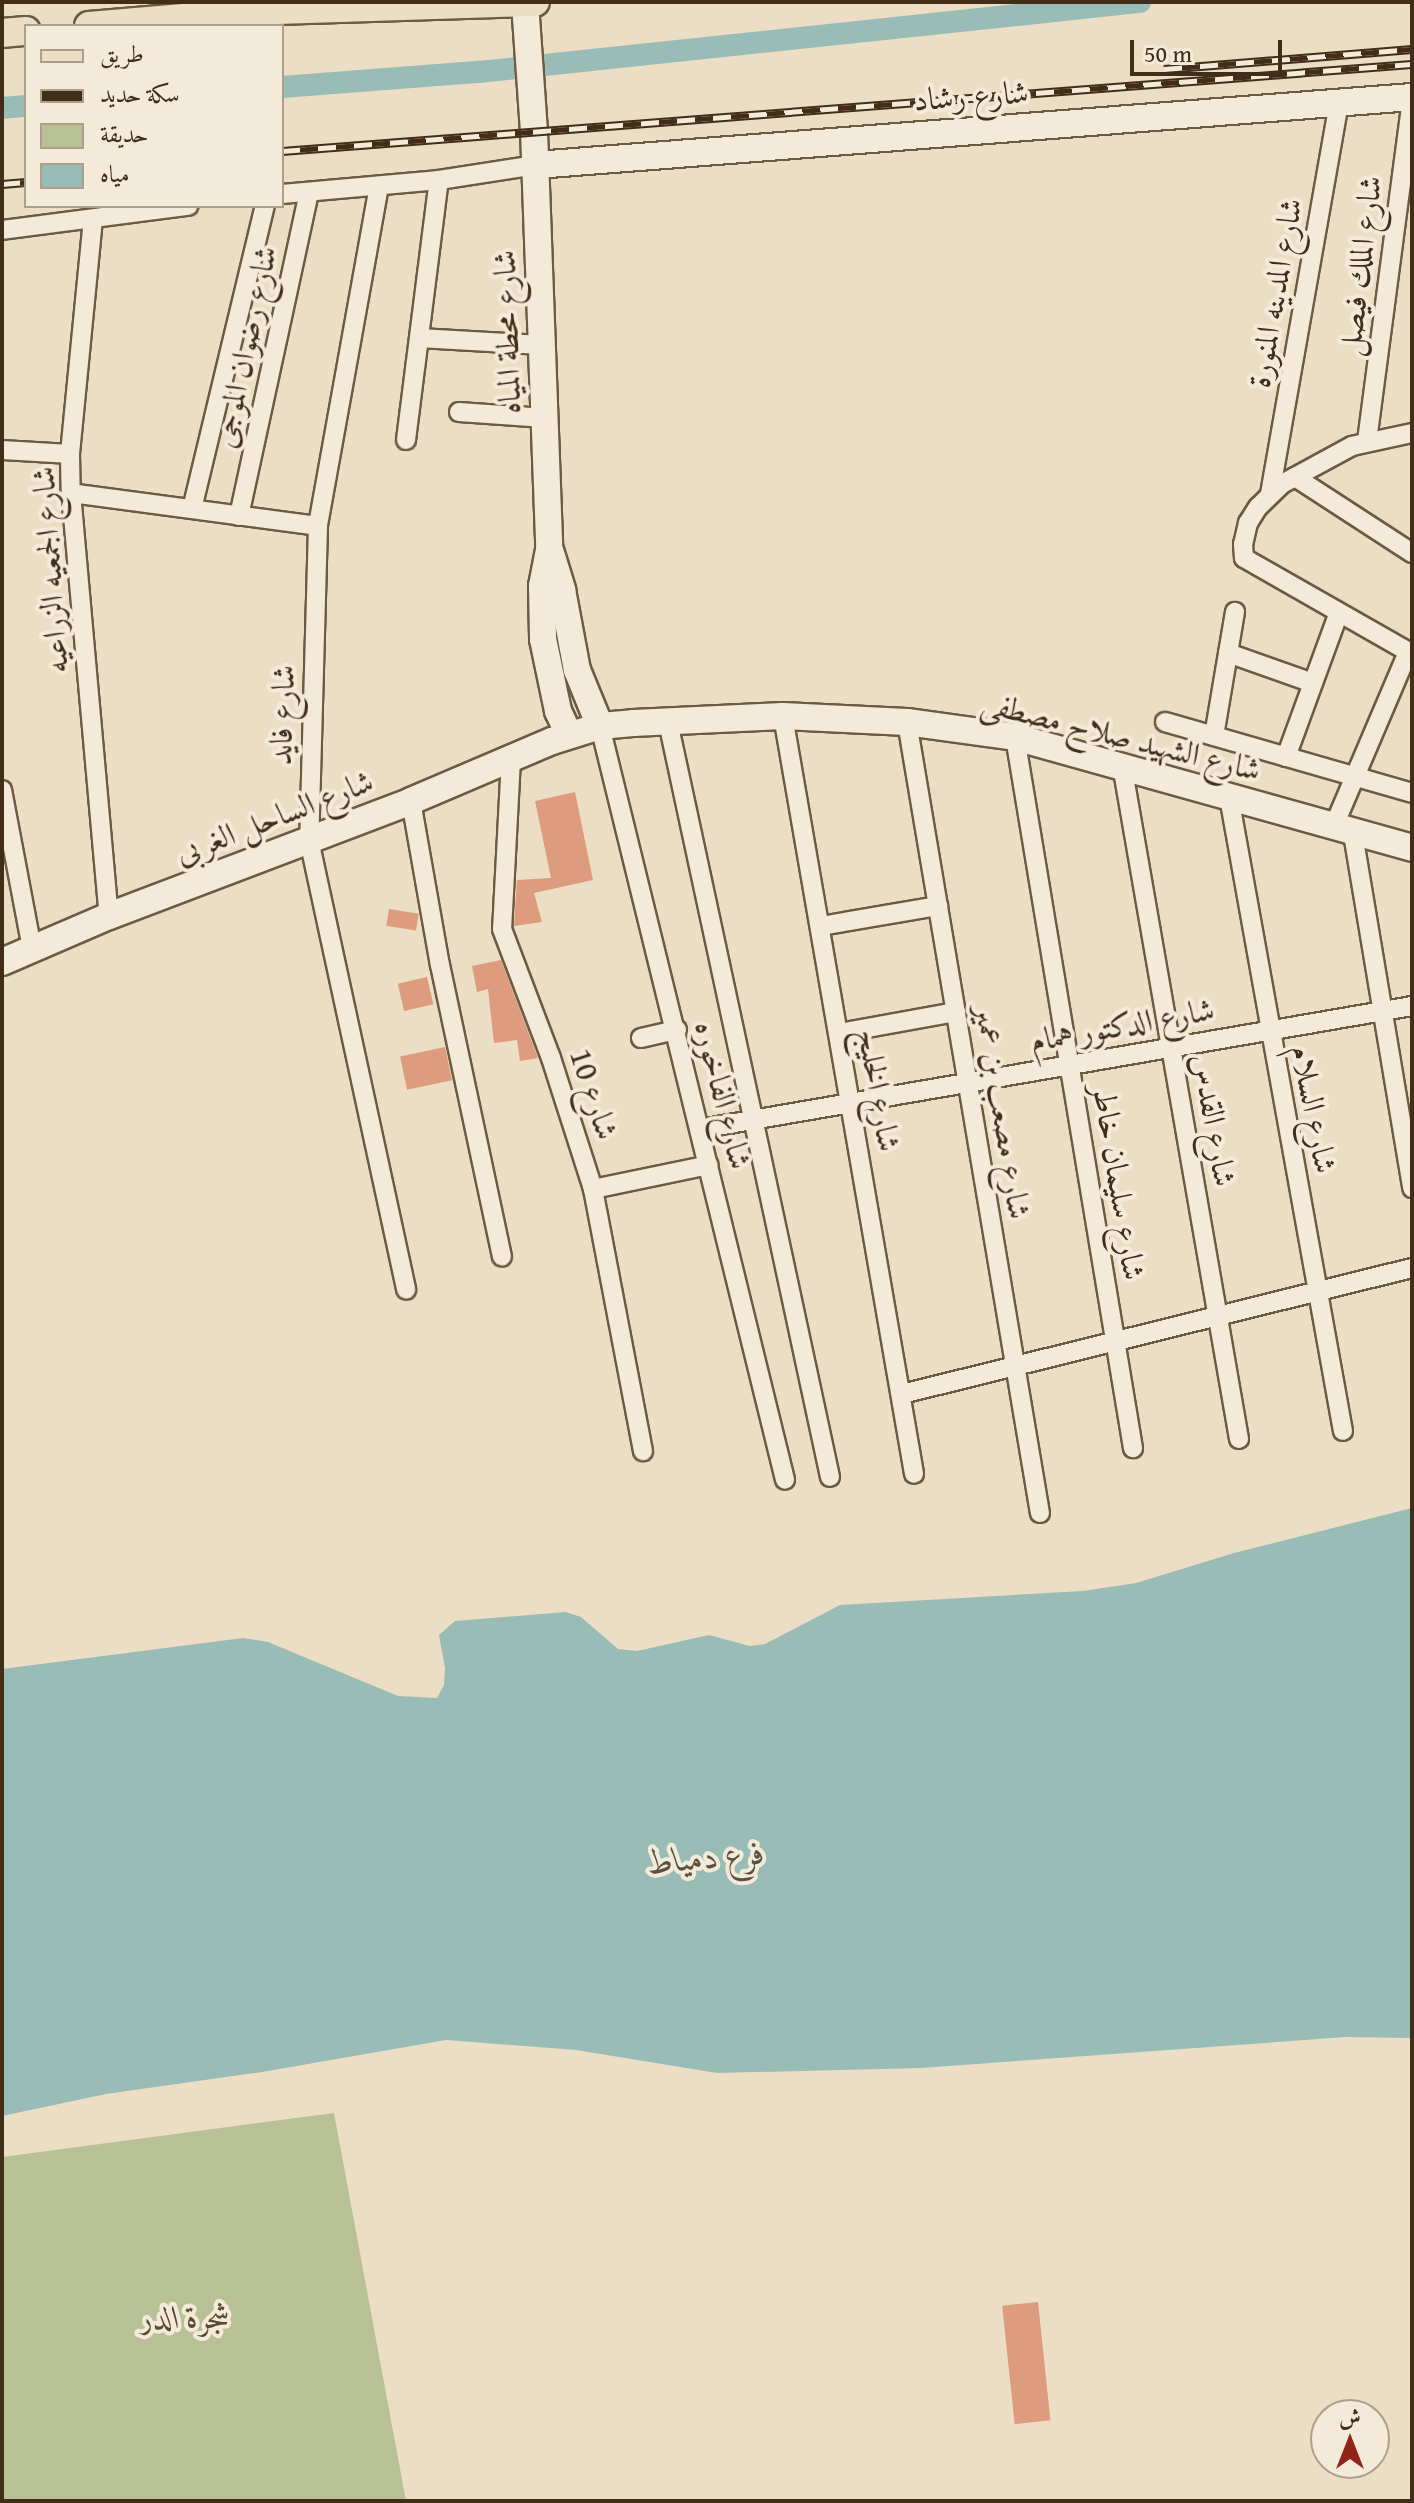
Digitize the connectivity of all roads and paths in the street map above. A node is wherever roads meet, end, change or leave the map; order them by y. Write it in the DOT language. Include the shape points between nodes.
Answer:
graph roads {
  1 [pos="535,2"];
  2 [pos="278,6"];
  3 [pos="526,16"];
  4 [pos="108,24"];
  5 [pos="24,31"];
  6 [pos="2,33"];
  7 [pos="1412,97"];
  8 [pos="1339,102"];
  9 [pos="536,165"];
  10 [pos="439,180"];
  11 [pos="379,186"];
  12 [pos="309,192"];
  13 [pos="284,194"];
  14 [pos="173,208"];
  15 [pos="265,208"];
  16 [pos="93,219"];
  17 [pos="2,230"];
  18 [pos="419,338"];
  19 [pos="542,345"];
  20 [pos="459,412"];
  21 [pos="545,418"];
  22 [pos="1408,437"];
  23 [pos="406,440"];
  24 [pos="1367,441"];
  25 [pos="2,450"];
  26 [pos="70,454"];
  27 [pos="1295,477"];
  28 [pos="71,493"];
  29 [pos="1270,494"];
  30 [pos="192,509"];
  31 [pos="239,516"];
  32 [pos="318,526"];
  33 [pos="549,550"];
  34 [pos="1412,553"];
  35 [pos="1235,612"];
  36 [pos="1339,612"];
  37 [pos="1228,653"];
  38 [pos="1410,653"];
  39 [pos="1313,683"];
  40 [pos="783,716"];
  41 [pos="668,722"];
  42 [pos="907,722"];
  43 [pos="1165,722"];
  44 [pos="600,726"];
  45 [pos="569,735"];
  46 [pos="1214,736"];
  47 [pos="1015,737"];
  48 [pos="1286,757"];
  49 [pos="511,759"];
  50 [pos="1122,765"];
  51 [pos="1355,776"];
  52 [pos="2,790"];
  53 [pos="1412,793"];
  54 [pos="1229,797"];
  55 [pos="411,801"];
  56 [pos="1343,831"];
  57 [pos="309,840"];
  58 [pos="1412,848"];
  59 [pos="938,906"];
  60 [pos="109,916"];
  61 [pos="821,926"];
  62 [pos="32,949"];
  63 [pos="2,962"];
  64 [pos="1412,1006"];
  65 [pos="1381,1011"];
  66 [pos="956,1012"];
  67 [pos="677,1030"];
  68 [pos="1269,1030"];
  69 [pos="839,1033"];
  70 [pos="641,1038"];
  71 [pos="1171,1047"];
  72 [pos="1069,1065"];
  73 [pos="968,1082"];
  74 [pos="851,1103"];
  75 [pos="754,1120"];
  76 [pos="700,1129"];
  77 [pos="1408,1136"];
  78 [pos="709,1165"];
  79 [pos="1412,1188"];
  80 [pos="593,1189"];
  81 [pos="502,1256"];
  82 [pos="1412,1268"];
  83 [pos="406,1290"];
  84 [pos="1317,1291"];
  85 [pos="1217,1316"];
  86 [pos="1115,1341"];
  87 [pos="1015,1366"];
  88 [pos="902,1394"];
  89 [pos="1343,1431"];
  90 [pos="1239,1439"];
  91 [pos="1133,1448"];
  92 [pos="643,1451"];
  93 [pos="914,1474"];
  94 [pos="830,1477"];
  95 [pos="785,1480"];
  96 [pos="1040,1513"];
  1 -- 3 [label="main road"];
  2 -- 3 [label="main road"];
  2 -- 4 [label="main road"];
  3 -- 9 [label="main road, شارع محطة المياه"];
  5 -- 6 [label="main road"];
  7 -- 8 [label="main road, شارع رشاد"];
  7 -- 24 [label="street, شارع الملك فيصل"];
  8 -- 9 [label="main road, شارع رشاد"];
  8 -- 29 [label="street, شارع المدينه المنورة"];
  9 -- 10 [label="street"];
  9 -- 19 [label="main road, شارع محطة المياه"];
  10 -- 11 [label="street"];
  10 -- 18 [label="street"];
  11 -- 12 [label="street"];
  11 -- 32 [label="street, شارع فايد"];
  12 -- 13 [label="street"];
  12 -- 31 [label="street, شارع رضوان الموجى"];
  14 -- 16 [label="street"];
  15 -- 30 [label="street"];
  16 -- 17 [label="street"];
  16 -- 26 [label="street, شارع الجمعيه الزراعيه"];
  18 -- 19 [label="street"];
  18 -- 23 [label="street"];
  19 -- 21 [label="main road, شارع محطة المياه"];
  20 -- 21 [label="street"];
  21 -- 33 [label="main road, شارع محطة المياه"];
  22 -- 24 [label="street"];
  24 -- 27 [label="street"];
  25 -- 26 [label="street"];
  26 -- 28 [label="street, شارع الجمعيه الزراعيه"];
  27 -- 29 [label="street"];
  27 -- 34 [label="street"];
  28 -- 30 [label="street"];
  28 -- 60 [label="street, شارع الجمعيه الزراعيه"];
  29 -- 36 [label="street" via="1248,523 1244,558"];
  30 -- 31 [label="street"];
  31 -- 32 [label="street"];
  32 -- 57 [label="street, شارع فايد"];
  33 -- 44 [label="main road" via="577,670"];
  33 -- 45 [label="main road" via="542,586 543,639 558,711"];
  35 -- 37 [label="street"];
  36 -- 38 [label="street"];
  36 -- 39 [label="street"];
  37 -- 39 [label="street"];
  37 -- 46 [label="street"];
  38 -- 51 [label="street"];
  39 -- 48 [label="street"];
  40 -- 41 [label="main road, شارع الشهيد صلاح مصطفى"];
  40 -- 42 [label="main road, شارع الشهيد صلاح مصطفى"];
  40 -- 61 [label="street, شارع الخليج"];
  41 -- 44 [label="main road, شارع الشهيد صلاح مصطفى"];
  41 -- 75 [label="street"];
  42 -- 47 [label="main road, شارع الشهيد صلاح مصطفى"];
  42 -- 59 [label="street, شارع مصعب بن عمير"];
  43 -- 46 [label="street"];
  44 -- 45 [label="main road, شارع الشهيد صلاح مصطفى"];
  44 -- 67 [label="street, شارع الفاخوره"];
  45 -- 49 [label="main road, شارع الساحل الغربى"];
  46 -- 48 [label="street"];
  47 -- 50 [label="main road, شارع الشهيد صلاح مصطفى"];
  47 -- 72 [label="street, شارع سليمان خاطر"];
  48 -- 51 [label="street"];
  49 -- 55 [label="main road, شارع الساحل الغربى"];
  49 -- 80 [label="street, شارع 10" via="502,929"];
  50 -- 54 [label="main road, شارع الشهيد صلاح مصطفى"];
  50 -- 71 [label="street, شارع القدس"];
  51 -- 53 [label="street"];
  51 -- 56 [label="street"];
  52 -- 62 [label="street"];
  54 -- 56 [label="main road, شارع الشهيد صلاح مصطفى"];
  54 -- 68 [label="street, شارع السلام"];
  55 -- 57 [label="main road, شارع الساحل الغربى"];
  55 -- 81 [label="street"];
  56 -- 58 [label="main road, شارع الشهيد صلاح مصطفى"];
  56 -- 65 [label="street"];
  57 -- 60 [label="main road, شارع الساحل الغربى"];
  57 -- 83 [label="street, شارع فايد"];
  59 -- 61 [label="street"];
  59 -- 66 [label="street, شارع مصعب بن عمير"];
  60 -- 62 [label="main road, شارع الساحل الغربى"];
  61 -- 69 [label="street, شارع الخليج"];
  62 -- 63 [label="main road, شارع الساحل الغربى"];
  64 -- 65 [label="street, شارع الدكتور همام"];
  65 -- 68 [label="street, شارع الدكتور همام"];
  65 -- 77 [label="street"];
  66 -- 69 [label="street"];
  66 -- 73 [label="street, شارع مصعب بن عمير"];
  67 -- 70 [label="street"];
  67 -- 76 [label="street, شارع الفاخوره"];
  68 -- 71 [label="street, شارع الدكتور همام"];
  68 -- 84 [label="street, شارع السلام"];
  69 -- 74 [label="street, شارع الخليج"];
  71 -- 72 [label="street, شارع الدكتور همام"];
  71 -- 85 [label="street, شارع القدس"];
  72 -- 73 [label="street, شارع الدكتور همام"];
  72 -- 86 [label="street, شارع سليمان خاطر"];
  73 -- 74 [label="street, شارع الدكتور همام"];
  73 -- 87 [label="street, شارع مصعب بن عمير"];
  74 -- 75 [label="street, شارع الدكتور همام"];
  74 -- 88 [label="street, شارع الخليج"];
  75 -- 76 [label="street, شارع الدكتور همام"];
  75 -- 94 [label="street"];
  76 -- 78 [label="street, شارع الفاخوره"];
  77 -- 79 [label="street"];
  78 -- 80 [label="street"];
  78 -- 95 [label="street, شارع الفاخوره"];
  80 -- 92 [label="street, شارع 10"];
  82 -- 84 [label="street"];
  84 -- 85 [label="street"];
  84 -- 89 [label="street, شارع السلام"];
  85 -- 86 [label="street"];
  85 -- 90 [label="street, شارع القدس"];
  86 -- 87 [label="street"];
  86 -- 91 [label="street, شارع سليمان خاطر"];
  87 -- 88 [label="street"];
  87 -- 96 [label="street, شارع مصعب بن عمير"];
  88 -- 93 [label="street, شارع الخليج"];
}
